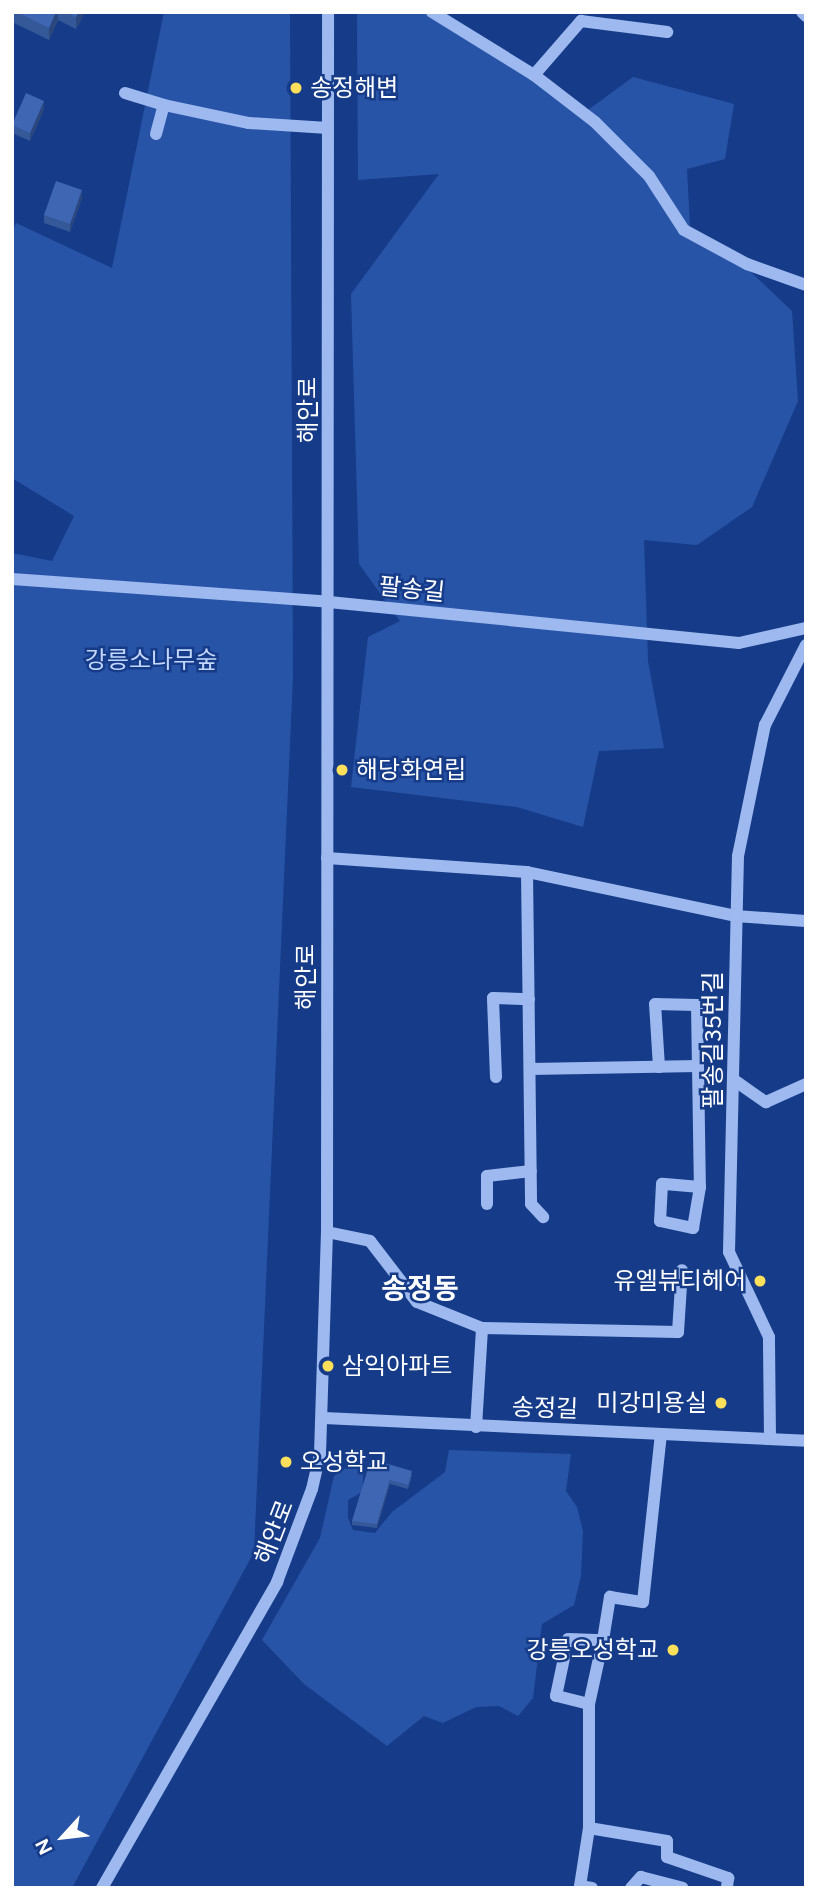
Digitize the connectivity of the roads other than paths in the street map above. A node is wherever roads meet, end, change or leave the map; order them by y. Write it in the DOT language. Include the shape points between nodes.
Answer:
graph roads {
  1 [pos="328,12"];
  2 [pos="432,12"];
  3 [pos="667,32"];
  4 [pos="534,75"];
  5 [pos="125,93"];
  6 [pos="164,105"];
  7 [pos="328,128"];
  8 [pos="156,135"];
  9 [pos="806,285"];
  10 [pos="12,579"];
  11 [pos="329,602"];
  12 [pos="806,628"];
  13 [pos="806,645"];
  14 [pos="327,858"];
  15 [pos="527,872"];
  16 [pos="736,916"];
  17 [pos="806,921"];
  18 [pos="529,999"];
  19 [pos="698,1066"];
  20 [pos="660,1067"];
  21 [pos="530,1069"];
  22 [pos="496,1077"];
  23 [pos="734,1080"];
  24 [pos="806,1084"];
  25 [pos="531,1171"];
  26 [pos="700,1187"];
  27 [pos="487,1204"];
  28 [pos="543,1217"];
  29 [pos="327,1232"];
  30 [pos="682,1270"];
  31 [pos="481,1328"];
  32 [pos="324,1418"];
  33 [pos="476,1427"];
  34 [pos="661,1434"];
  35 [pos="770,1438"];
  36 [pos="806,1441"];
  37 [pos="603,1640"];
  38 [pos="589,1704"];
  39 [pos="589,1828"];
  40 [pos="102,1888"];
  41 [pos="592,1888"];
  42 [pos="631,1888"];
  43 [pos="683,1888"];
  44 [pos="727,1888"];
  1 -- 7 [label="street, 해안로"];
  2 -- 4 [label="street"];
  3 -- 4 [label="street" via="581,21"];
  4 -- 9 [label="street" via="595,121 649,176 684,230 747,264"];
  5 -- 6 [label="street"];
  6 -- 7 [label="street" via="248,123"];
  6 -- 8 [label="street"];
  7 -- 11 [label="street, 해안로"];
  10 -- 11 [label="street, 팔송길"];
  11 -- 12 [label="street, 팔송길" via="739,643"];
  11 -- 14 [label="street, 해안로"];
  13 -- 16 [label="street, 팔송길35번길" via="765,725 738,856"];
  14 -- 15 [label="street"];
  14 -- 29 [label="street, 해안로"];
  15 -- 16 [label="street"];
  15 -- 18 [label="street"];
  16 -- 17 [label="street"];
  16 -- 23 [label="street, 팔송길35번길"];
  18 -- 21 [label="street"];
  18 -- 22 [label="street" via="494,998"];
  19 -- 20 [label="street"];
  19 -- 20 [label="street" via="697,1005 655,1004"];
  19 -- 26 [label="street"];
  20 -- 21 [label="street"];
  21 -- 25 [label="street"];
  23 -- 24 [label="street" via="766,1102"];
  23 -- 35 [label="street, 팔송길35번길" via="729,1252 769,1337"];
  25 -- 27 [label="street" via="487,1176"];
  25 -- 28 [label="street" via="531,1205"];
  29 -- 31 [label="street" via="370,1241 417,1303"];
  29 -- 32 [label="street, 해안로"];
  30 -- 31 [label="street" via="678,1332"];
  31 -- 33 [label="street"];
  32 -- 33 [label="street, 송정길"];
  32 -- 40 [label="street, 해안로" via="312,1489 277,1582"];
  33 -- 34 [label="street, 송정길"];
  34 -- 35 [label="street, 송정길"];
  34 -- 37 [label="street" via="643,1602 610,1597"];
  35 -- 36 [label="street, 송정길"];
  37 -- 38 [label="street"];
  37 -- 38 [label="street" via="568,1639 556,1696"];
  38 -- 39 [label="street"];
  39 -- 41 [label="street" via="580,1886"];
  39 -- 44 [label="street" via="667,1841 667,1857 727,1878"];
  42 -- 43 [label="street" via="641,1877"];
}
